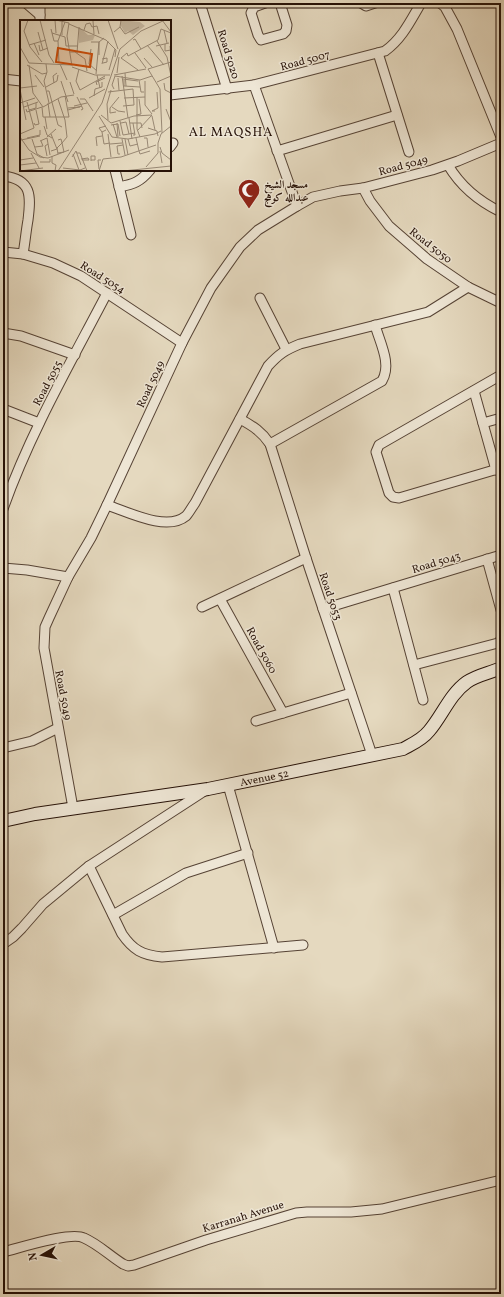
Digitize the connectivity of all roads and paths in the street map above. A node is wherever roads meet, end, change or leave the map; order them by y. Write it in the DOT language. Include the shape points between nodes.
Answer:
graph roads {
  1 [pos="26,3"];
  2 [pos="40,3"];
  3 [pos="200,3"];
  4 [pos="265,3"];
  5 [pos="280,3"];
  6 [pos="361,3"];
  7 [pos="375,3"];
  8 [pos="422,3"];
  9 [pos="440,3"];
  10 [pos="40,18"];
  11 [pos="378,53"];
  12 [pos="3,80"];
  13 [pos="20,81"];
  14 [pos="254,86"];
  15 [pos="227,89"];
  16 [pos="171,95"];
  17 [pos="397,115"];
  18 [pos="501,137"];
  19 [pos="501,143"];
  20 [pos="277,150"];
  21 [pos="409,152"];
  22 [pos="448,165"];
  23 [pos="114,171"];
  24 [pos="149,171"];
  25 [pos="3,176"];
  26 [pos="119,187"];
  27 [pos="363,188"];
  28 [pos="296,206"];
  29 [pos="501,212"];
  30 [pos="131,235"];
  31 [pos="3,252"];
  32 [pos="23,254"];
  33 [pos="468,287"];
  34 [pos="107,293"];
  35 [pos="260,298"];
  36 [pos="501,304"];
  37 [pos="375,325"];
  38 [pos="3,333"];
  39 [pos="182,343"];
  40 [pos="286,349"];
  41 [pos="75,354"];
  42 [pos="501,375"];
  43 [pos="474,391"];
  44 [pos="3,409"];
  45 [pos="501,418"];
  46 [pos="240,419"];
  47 [pos="39,422"];
  48 [pos="483,423"];
  49 [pos="270,444"];
  50 [pos="499,469"];
  51 [pos="6,488"];
  52 [pos="108,505"];
  53 [pos="3,509"];
  54 [pos="501,555"];
  55 [pos="306,558"];
  56 [pos="487,559"];
  57 [pos="3,568"];
  58 [pos="68,577"];
  59 [pos="393,588"];
  60 [pos="220,599"];
  61 [pos="202,608"];
  62 [pos="324,610"];
  63 [pos="501,610"];
  64 [pos="501,640"];
  65 [pos="414,666"];
  66 [pos="499,670"];
  67 [pos="351,693"];
  68 [pos="423,700"];
  69 [pos="283,713"];
  70 [pos="256,721"];
  71 [pos="58,728"];
  72 [pos="3,748"];
  73 [pos="372,755"];
  74 [pos="228,785"];
  75 [pos="208,789"];
  76 [pos="73,808"];
  77 [pos="3,821"];
  78 [pos="248,853"];
  79 [pos="89,866"];
  80 [pos="113,915"];
  81 [pos="3,944"];
  82 [pos="303,945"];
  83 [pos="274,948"];
  84 [pos="501,1180"];
  85 [pos="3,1252"];
  1 -- 10 [label="street"];
  2 -- 10 [label="street"];
  3 -- 15 [label="street, Road 5020"];
  4 -- 5 [label="street" via="254,7 251,13 261,40 286,31 287,25"];
  6 -- 7 [label="street" via="366,6"];
  8 -- 11 [label="street, Road 5007" via="392,46"];
  9 -- 18 [label="street" via="457,29"];
  11 -- 14 [label="street, Road 5007"];
  11 -- 17 [label="street"];
  12 -- 13 [label="street"];
  14 -- 15 [label="street, Road 5007"];
  14 -- 20 [label="street"];
  15 -- 16 [label="street, Road 5007"];
  17 -- 20 [label="street"];
  17 -- 21 [label="street"];
  19 -- 22 [label="street, Road 5049"];
  20 -- 28 [label="street"];
  22 -- 27 [label="street, Road 5049"];
  22 -- 29 [label="street" via="471,194"];
  23 -- 26 [label="street"];
  24 -- 26 [label="street" via="135,183"];
  25 -- 32 [label="street" via="13,177 22,182 28,190 30,199"];
  26 -- 30 [label="street"];
  27 -- 28 [label="street, Road 5049" via="313,197"];
  27 -- 33 [label="street, Road 5050" via="378,214 389,226 427,259"];
  28 -- 39 [label="street, Road 5049" via="258,230 240,247 211,288"];
  31 -- 32 [label="street, Road 5054"];
  32 -- 34 [label="street, Road 5054" via="53,262"];
  33 -- 36 [label="street, Road 5050"];
  33 -- 37 [label="street" via="428,312"];
  34 -- 39 [label="street, Road 5054"];
  34 -- 41 [label="street, Road 5055"];
  35 -- 40 [label="street"];
  37 -- 40 [label="street"];
  37 -- 49 [label="street" via="387,366 382,381"];
  38 -- 41 [label="street, Road 5055" via="21,336"];
  39 -- 52 [label="street, Road 5049"];
  40 -- 46 [label="street" via="268,366"];
  41 -- 47 [label="street, Road 5055"];
  42 -- 43 [label="street"];
  43 -- 48 [label="street"];
  43 -- 50 [label="street" via="379,444 377,456 389,492 393,497 399,498"];
  44 -- 47 [label="street, Road 5055"];
  45 -- 48 [label="street"];
  46 -- 49 [label="street, Road 5053" via="257,429"];
  46 -- 52 [label="street" via="186,516 163,523"];
  47 -- 51 [label="street, Road 5055"];
  48 -- 50 [label="street"];
  49 -- 55 [label="street, Road 5053"];
  51 -- 53 [label="street, Road 5055"];
  52 -- 58 [label="street, Road 5049"];
  54 -- 56 [label="street, Road 5043"];
  55 -- 60 [label="street"];
  55 -- 62 [label="street, Road 5053"];
  56 -- 59 [label="street, Road 5043"];
  56 -- 63 [label="street"];
  57 -- 58 [label="street"];
  58 -- 71 [label="street, Road 5049" via="45,627 44,638 45,660"];
  59 -- 62 [label="street, Road 5043"];
  59 -- 65 [label="street"];
  60 -- 61 [label="street"];
  60 -- 69 [label="street, Road 5060"];
  62 -- 67 [label="street, Road 5053"];
  64 -- 65 [label="street" via="498,644"];
  65 -- 68 [label="street"];
  66 -- 73 [label="street, Avenue 52" via="485,673 460,688 427,733 416,742 403,749"];
  67 -- 69 [label="street"];
  67 -- 73 [label="street, Road 5053"];
  69 -- 70 [label="street"];
  71 -- 72 [label="street" via="32,741"];
  71 -- 76 [label="street, Road 5049"];
  73 -- 74 [label="street, Avenue 52"];
  74 -- 75 [label="street, Avenue 52"];
  74 -- 78 [label="street"];
  75 -- 76 [label="street, Avenue 52"];
  75 -- 79 [label="street"];
  76 -- 77 [label="street, Avenue 52"];
  78 -- 80 [label="street" via="186,873"];
  78 -- 83 [label="street"];
  79 -- 80 [label="street"];
  79 -- 81 [label="street" via="43,904 22,928"];
  80 -- 83 [label="street" via="129,944 150,956"];
  82 -- 83 [label="street"];
  84 -- 85 [label="street, Karranah Avenue" via="382,1209 296,1213 128,1266 79,1236 67,1236"];
}
